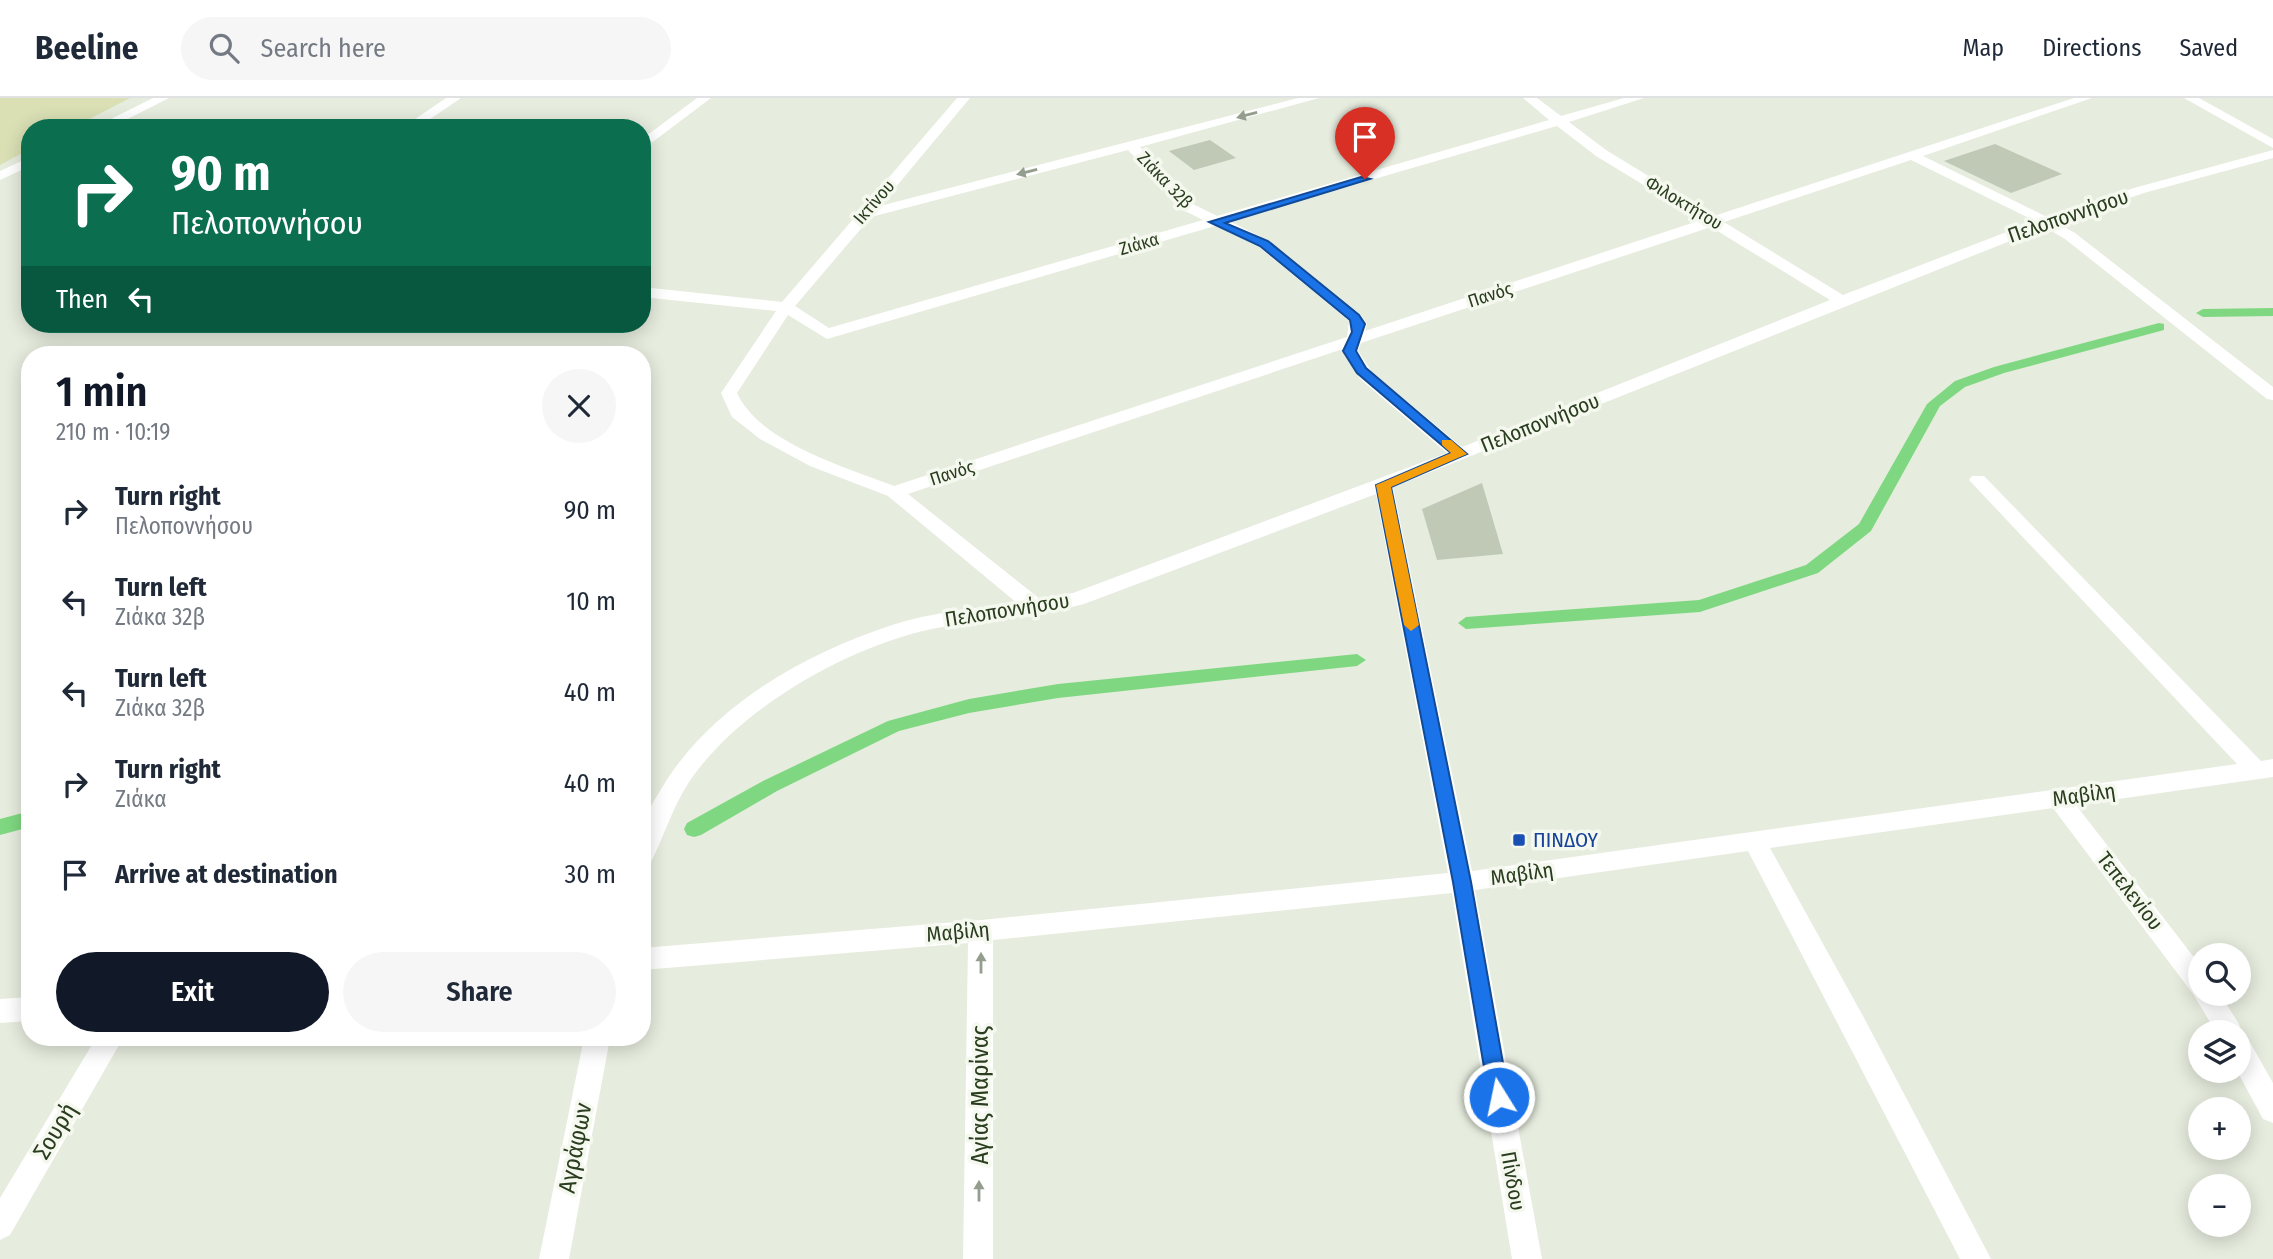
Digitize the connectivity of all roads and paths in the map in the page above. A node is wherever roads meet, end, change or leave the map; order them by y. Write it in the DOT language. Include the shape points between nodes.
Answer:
graph roads {
  1 [pos="163,98"];
  2 [pos="455,98"];
  3 [pos="705,98"];
  4 [pos="964,98"];
  5 [pos="1313,98"];
  6 [pos="1528,98"];
  7 [pos="1638,98"];
  8 [pos="2086,98"];
  9 [pos="2190,98"];
  10 [pos="118,119"];
  11 [pos="422,119"];
  12 [pos="1558,121"];
  13 [pos="651,139"];
  14 [pos="2273,144"];
  15 [pos="1132,146"];
  16 [pos="2273,154"];
  17 [pos="1912,156"];
  18 [pos="21,166"];
  19 [pos="0,176"];
  20 [pos="864,214"];
  21 [pos="1714,221"];
  22 [pos="2046,221"];
  23 [pos="1214,222"];
  24 [pos="651,293"];
  25 [pos="1843,301"];
  26 [pos="786,307"];
  27 [pos="1352,341"];
  28 [pos="2273,395"];
  29 [pos="1460,454"];
  30 [pos="1979,480"];
  31 [pos="1383,485"];
  32 [pos="894,492"];
  33 [pos="1038,608"];
  34 [pos="2264,769"];
  35 [pos="2058,798"];
  36 [pos="651,826"];
  37 [pos="1754,841"];
  38 [pos="1462,882"];
  39 [pos="981,931"];
  40 [pos="651,958"];
  41 [pos="2188,969"];
  42 [pos="21,1010"];
  43 [pos="0,1011"];
  44 [pos="105,1046"];
  45 [pos="595,1046"];
  46 [pos="2251,1070"];
  47 [pos="2273,1110"];
  48 [pos="0,1225"];
  49 [pos="554,1259"];
  50 [pos="978,1259"];
  51 [pos="1527,1259"];
  52 [pos="1976,1259"];
  1 -- 10 [label="street"];
  2 -- 11 [label="street"];
  3 -- 13 [label="street"];
  4 -- 20 [label="street, Ικτίνου"];
  5 -- 15 [label="street, one-way"];
  6 -- 12 [label="street, Φιλοκτήτου"];
  7 -- 12 [label="street, Ζιάκα"];
  8 -- 17 [label="street, Πανός"];
  9 -- 14 [label="street"];
  12 -- 21 [label="street, Φιλοκτήτου" via="1601,153"];
  12 -- 23 [label="street, Ζιάκα"];
  15 -- 20 [label="street, one-way"];
  15 -- 23 [label="street, Ζιάκα 32β" via="1188,207"];
  16 -- 22 [label="street, Πελοποννήσου" via="2206,169"];
  17 -- 21 [label="street, Πανός"];
  17 -- 22 [label="street"];
  18 -- 19 [label="street"];
  20 -- 26 [label="street, Ικτίνου"];
  21 -- 25 [label="street, Φιλοκτήτου"];
  21 -- 27 [label="street, Πανός"];
  22 -- 25 [label="street, Πελοποννήσου"];
  22 -- 28 [label="street"];
  23 -- 26 [label="street, Ζιάκα" via="827,334"];
  23 -- 27 [label="street, Ζιάκα 32β" via="1264,244 1355,318 1359,324"];
  24 -- 26 [label="street, Ζιάκα"];
  25 -- 29 [label="street, Πελοποννήσου"];
  26 -- 32 [label="street, Ικτίνου" via="729,393 738,414 816,463"];
  27 -- 29 [label="street, Ζιάκα 32β" via="1350,351 1361,370"];
  27 -- 32 [label="street, Πανός"];
  29 -- 31 [label="street, Πελοποννήσου"];
  30 -- 34 [label="street"];
  31 -- 33 [label="street, Πελοποννήσου" via="1088,595"];
  31 -- 38 [label="street, Πίνδου"];
  32 -- 33 [label="street"];
  33 -- 36 [label="street, Πελοποννήσου" via="931,622 883,635 802,673 699,751"];
  34 -- 35 [label="street, Μαβίλη"];
  35 -- 37 [label="street, Μαβίλη"];
  35 -- 41 [label="street, Τεπελενίου"];
  37 -- 38 [label="street, Μαβίλη"];
  37 -- 52 [label="street"];
  38 -- 39 [label="street, Μαβίλη"];
  38 -- 51 [label="street, Πίνδου"];
  39 -- 40 [label="street, Μαβίλη"];
  50 -- 39 [label="street, Αγίας Μαρίνας, one-way"];
  42 -- 43 [label="street"];
  44 -- 48 [label="street, Σουρή"];
  45 -- 49 [label="street, Αγράφων"];
  46 -- 47 [label="street"];
}
